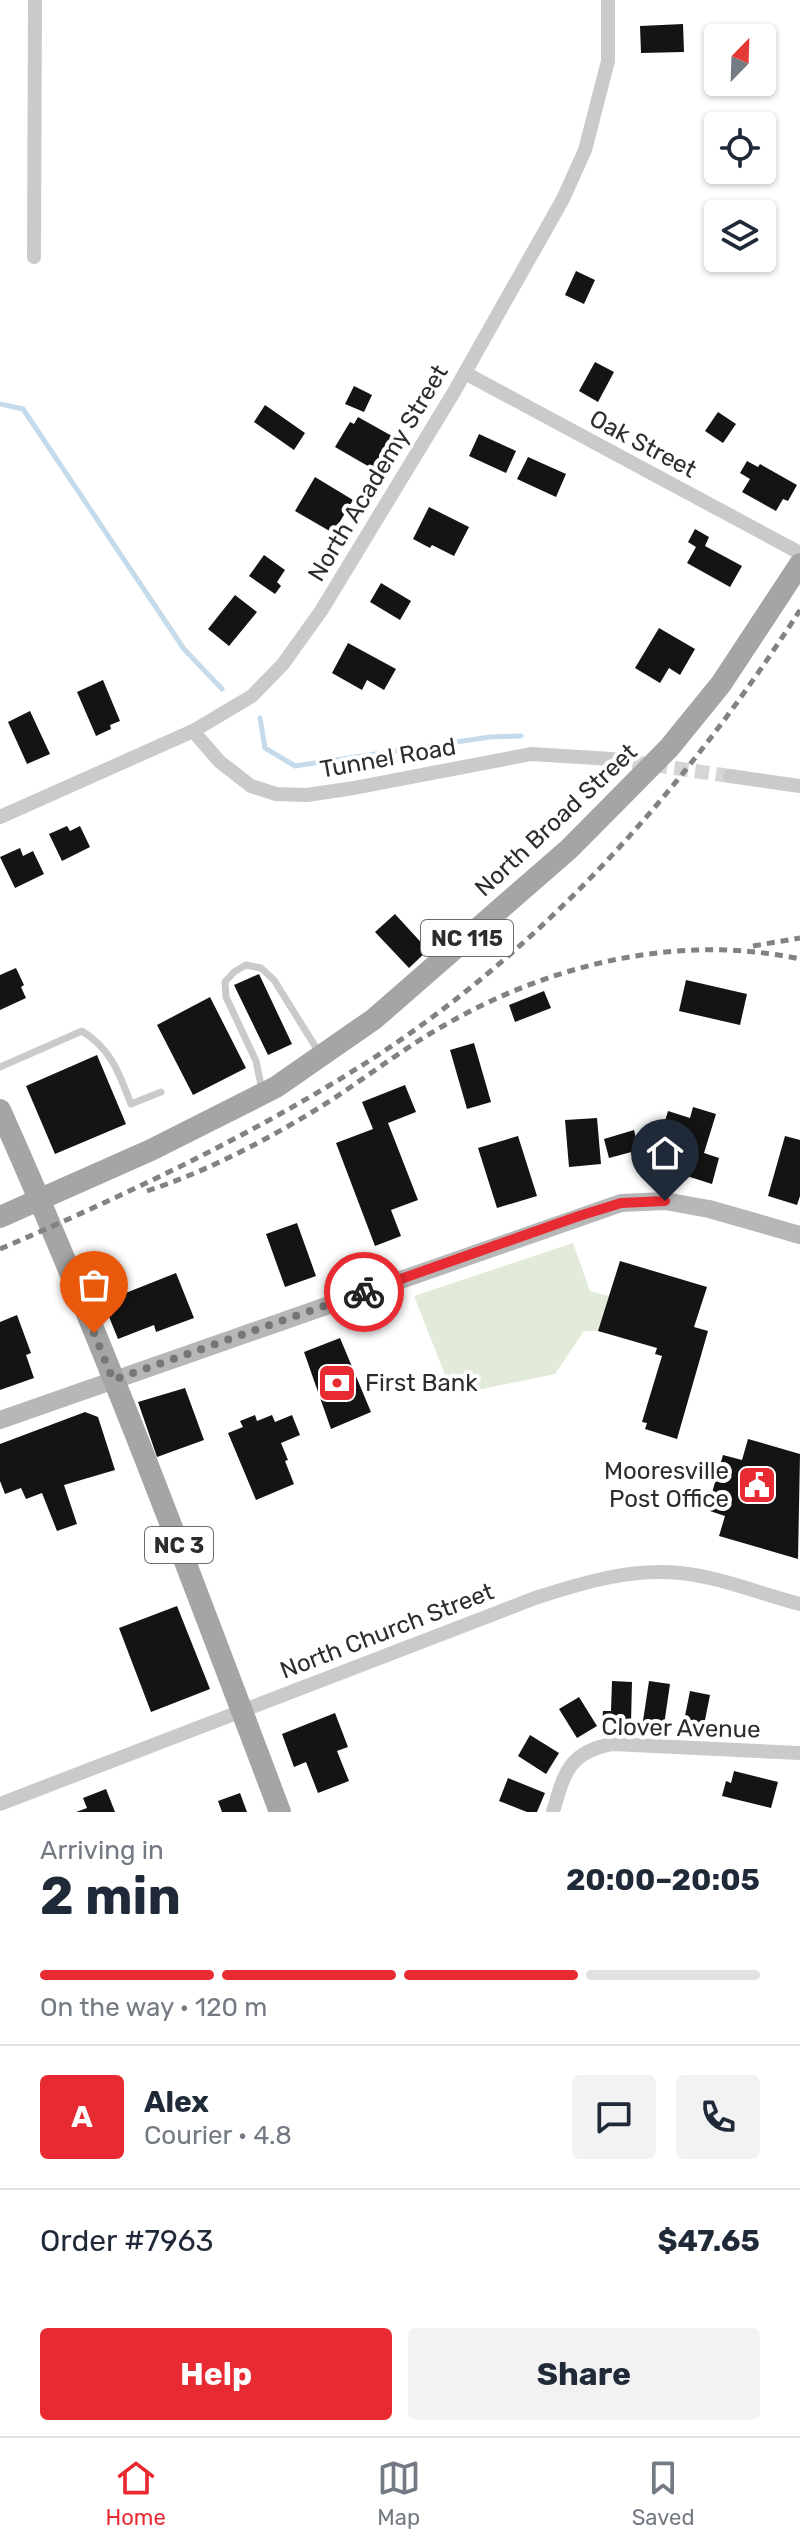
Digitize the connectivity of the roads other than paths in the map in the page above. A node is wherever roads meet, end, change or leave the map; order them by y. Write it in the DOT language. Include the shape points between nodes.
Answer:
graph roads {
  1 [pos="35,0"];
  2 [pos="608,0"];
  3 [pos="34,257"];
  4 [pos="465,373"];
  5 [pos="800,553"];
  6 [pos="800,564"];
  7 [pos="193,731"];
  8 [pos="612,759"];
  9 [pos="730,776"];
  10 [pos="800,786"];
  11 [pos="0,817"];
  12 [pos="321,1056"];
  13 [pos="0,1067"];
  14 [pos="161,1092"];
  15 [pos="263,1094"];
  16 [pos="0,1110"];
  17 [pos="41,1200"];
  18 [pos="0,1217"];
  19 [pos="800,1235"];
  20 [pos="113,1380"];
  21 [pos="0,1420"];
  22 [pos="800,1604"];
  23 [pos="243,1710"];
  24 [pos="800,1753"];
  25 [pos="0,1804"];
  26 [pos="280,1812"];
  27 [pos="553,1812"];
  1 -- 3 [label="street"];
  2 -- 4 [label="street, North Academy Street" via="608,61 585,150"];
  4 -- 5 [label="street, Oak Street"];
  4 -- 7 [label="street, North Academy Street" via="321,611 283,664 252,696"];
  6 -- 12 [label="main road, North Broad Street / NC 115" via="721,684 669,748 569,849 374,1019"];
  7 -- 8 [label="street, Tunnel Road" via="251,786 276,794 354,788 531,754"];
  7 -- 11 [label="street, North Academy Street"];
  9 -- 10 [label="street"];
  12 -- 15 [label="main road, North Broad Street / NC 115"];
  12 -- 15 [label="lane" via="274,980 261,968 246,965 234,972 225,982 226,997 256,1061"];
  13 -- 14 [label="lane" via="82,1031 99,1042 131,1104"];
  15 -- 17 [label="main road, North Broad Street / NC 115"];
  16 -- 17 [label="main road, NC 3"];
  17 -- 18 [label="main road, North Broad Street / NC 115"];
  17 -- 20 [label="main road, NC 3"];
  19 -- 20 [label="main road" via="665,1201 621,1203"];
  20 -- 21 [label="main road"];
  20 -- 23 [label="main road, NC 3"];
  22 -- 23 [label="street, North Church Street" via="681,1573 609,1576 535,1598"];
  23 -- 25 [label="street, North Church Street"];
  23 -- 26 [label="main road, NC 3"];
  24 -- 27 [label="street, Clover Avenue" via="612,1744 591,1748 573,1760"];
}
